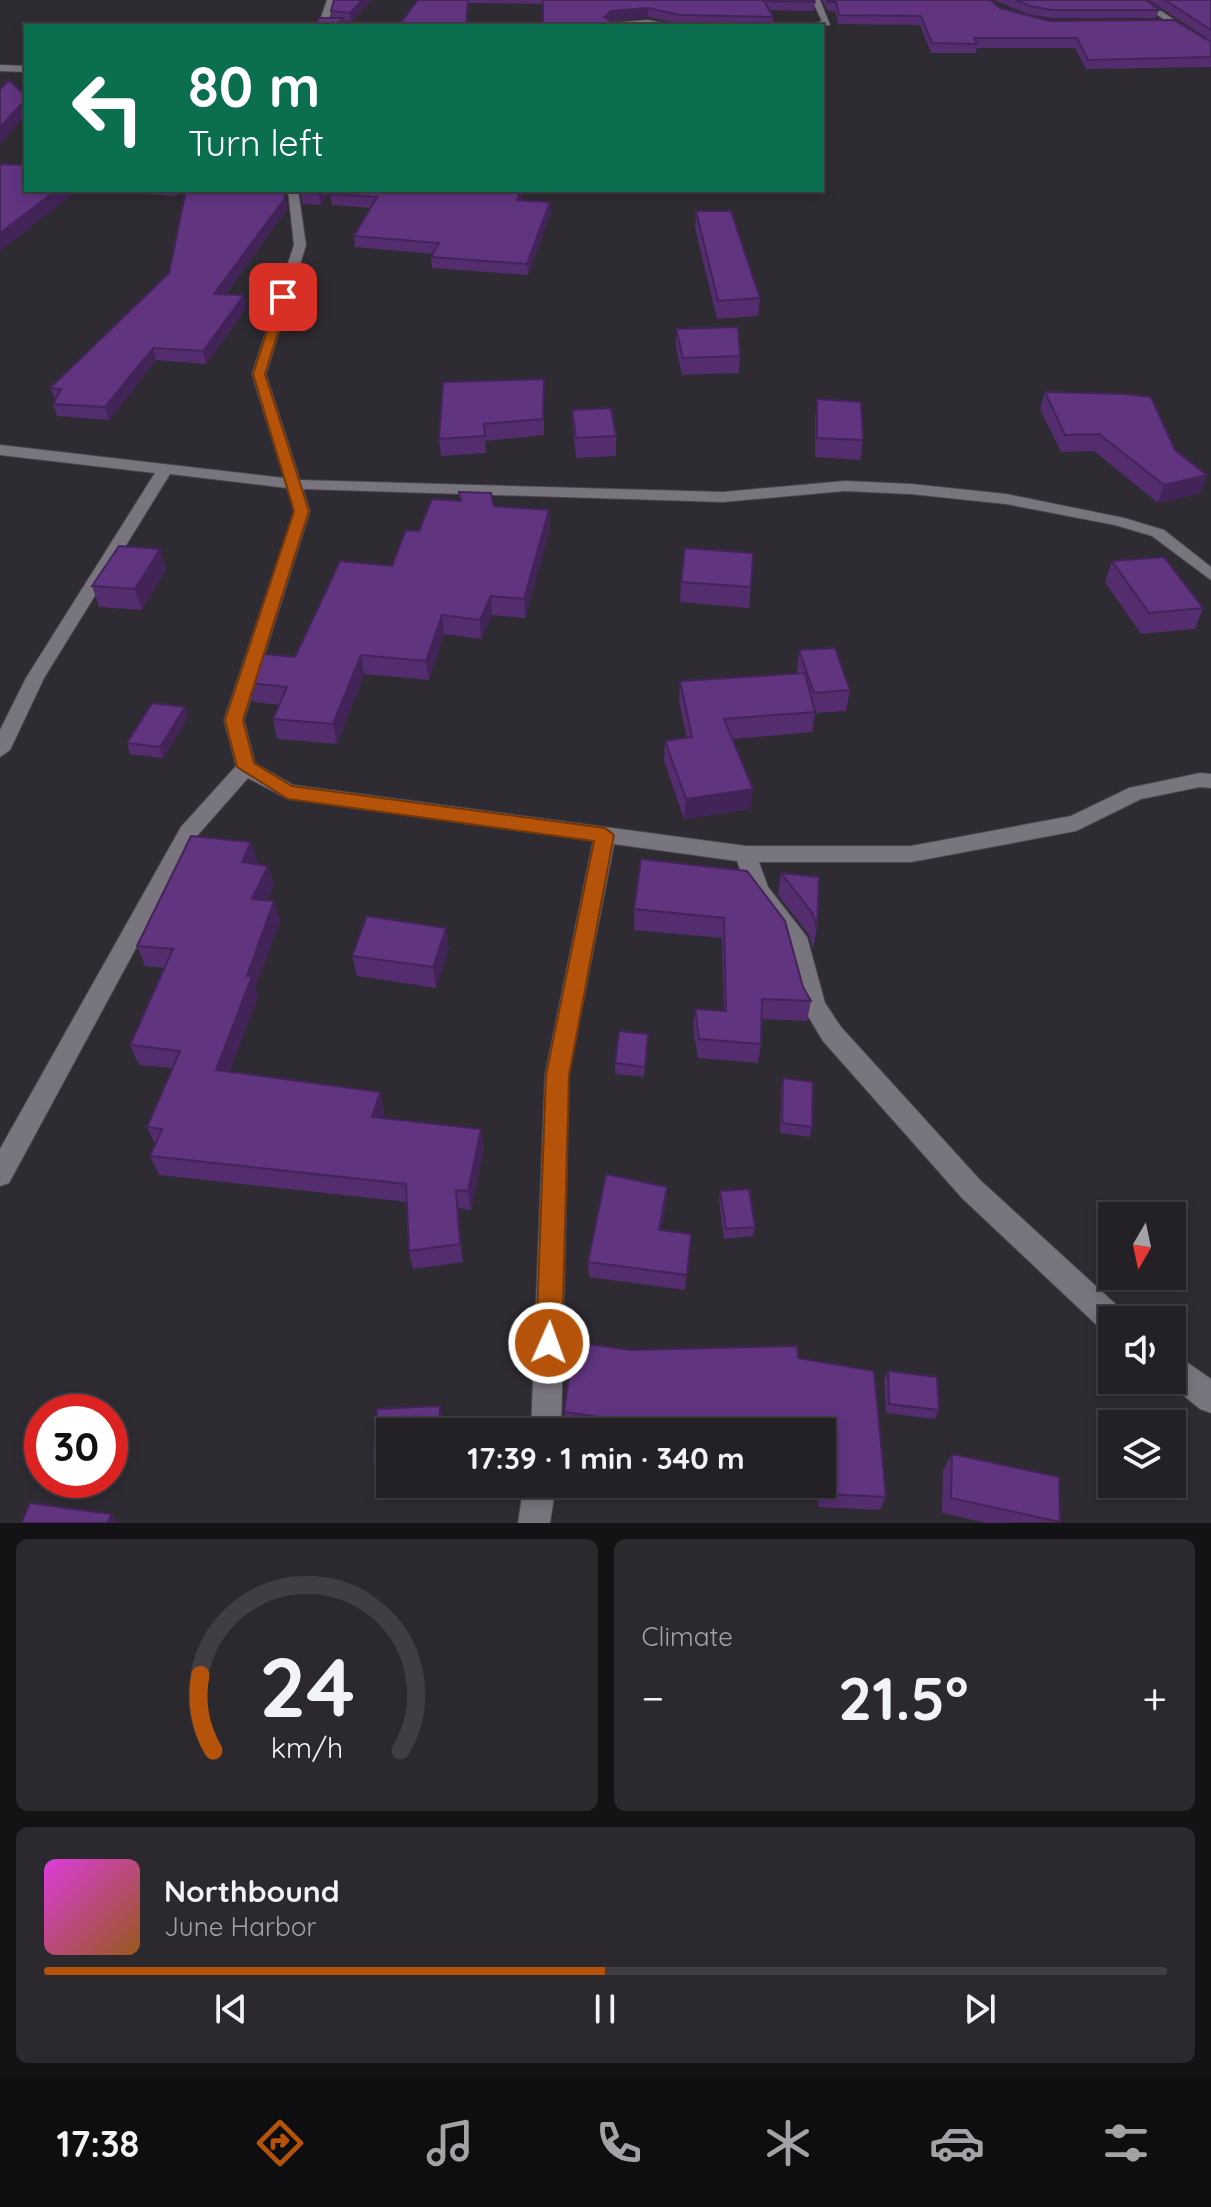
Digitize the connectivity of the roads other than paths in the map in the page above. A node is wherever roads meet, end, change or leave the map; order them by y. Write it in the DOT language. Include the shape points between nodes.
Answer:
graph roads {
  1 [pos="331,0"];
  2 [pos="816,0"];
  3 [pos="1140,0"];
  4 [pos="1175,23"];
  5 [pos="322,24"];
  6 [pos="630,24"];
  7 [pos="661,24"];
  8 [pos="821,24"];
  9 [pos="1160,24"];
  10 [pos="1211,49"];
  11 [pos="0,68"];
  12 [pos="24,69"];
  13 [pos="293,192"];
  14 [pos="0,450"];
  15 [pos="166,468"];
  16 [pos="293,484"];
  17 [pos="1211,575"];
  18 [pos="0,750"];
  19 [pos="246,767"];
  20 [pos="1211,781"];
  21 [pos="605,835"];
  22 [pos="746,854"];
  23 [pos="0,1174"];
  24 [pos="1098,1307"];
  25 [pos="1186,1378"];
  26 [pos="1211,1398"];
  27 [pos="546,1418"];
  28 [pos="538,1498"];
  29 [pos="534,1523"];
  1 -- 5 [label="street"];
  2 -- 8 [label="street" via="827,23"];
  3 -- 4 [label="street"];
  4 -- 9 [label="street"];
  4 -- 10 [label="street"];
  6 -- 7 [label="street"];
  11 -- 12 [label="street"];
  13 -- 16 [label="street" via="300,245 259,374"];
  14 -- 15 [label="street"];
  15 -- 16 [label="street"];
  15 -- 18 [label="street" via="35,678"];
  16 -- 17 [label="street" via="723,497 845,486 911,489 1006,499 1118,521 1158,533"];
  16 -- 19 [label="street" via="302,511 234,720"];
  19 -- 21 [label="street" via="288,792"];
  19 -- 23 [label="street" via="188,832"];
  20 -- 22 [label="street" via="1136,793 1076,823 911,854"];
  21 -- 22 [label="street"];
  21 -- 27 [label="street" via="557,1075"];
  22 -- 24 [label="street" via="758,891 796,937 814,1006 832,1034 971,1189"];
  25 -- 26 [label="street"];
  28 -- 29 [label="street"];
}
